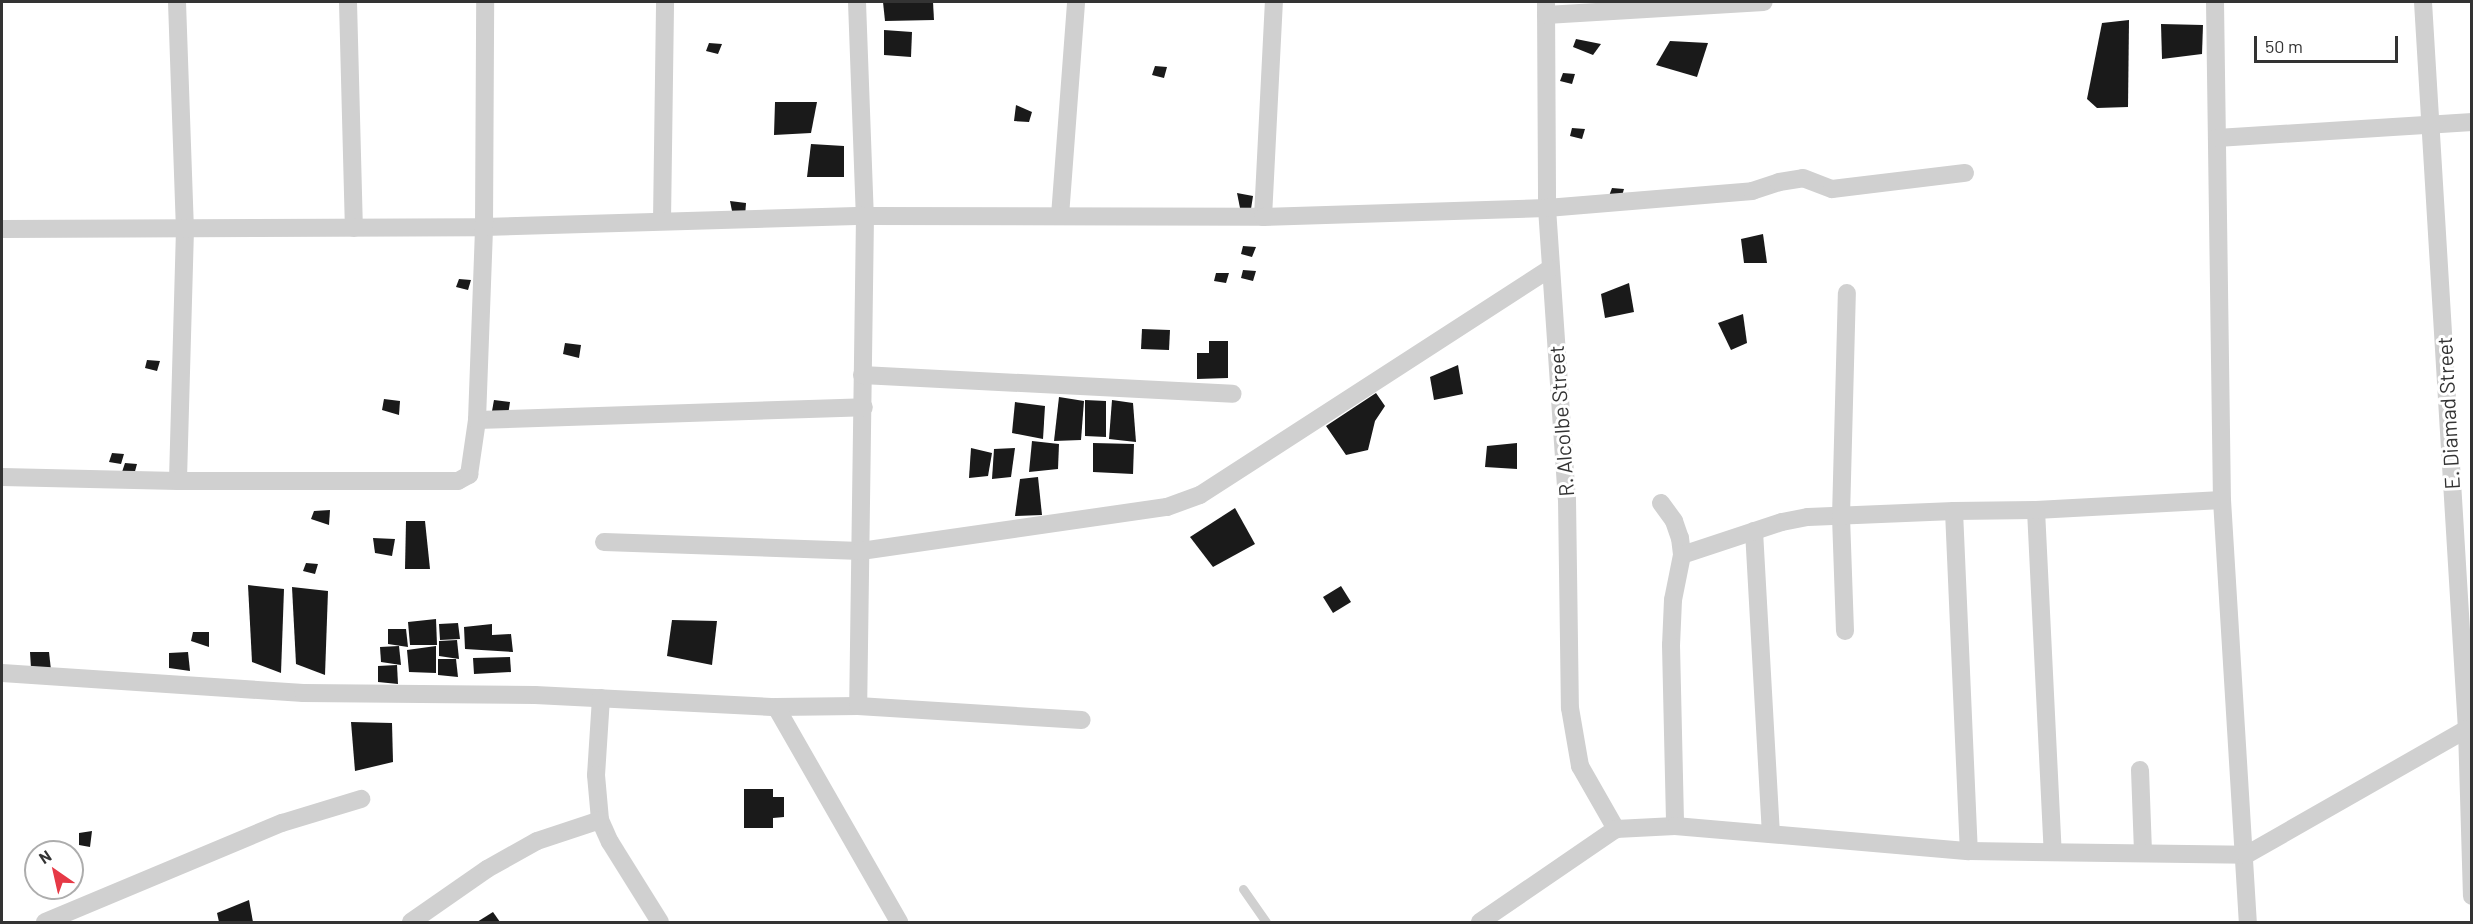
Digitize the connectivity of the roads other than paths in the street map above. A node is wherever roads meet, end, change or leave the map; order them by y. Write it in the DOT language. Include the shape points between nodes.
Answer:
graph roads {
  1 [pos="177,2"];
  2 [pos="348,2"];
  3 [pos="485,2"];
  4 [pos="665,2"];
  5 [pos="857,2"];
  6 [pos="1076,2"];
  7 [pos="1274,2"];
  8 [pos="1764,2"];
  9 [pos="2215,2"];
  10 [pos="2423,2"];
  11 [pos="1546,8"];
  12 [pos="2472,122"];
  13 [pos="2430,125"];
  14 [pos="2217,138"];
  15 [pos="1965,173"];
  16 [pos="1547,208"];
  17 [pos="865,216"];
  18 [pos="1060,216"];
  19 [pos="1263,217"];
  20 [pos="662,221"];
  21 [pos="484,227"];
  22 [pos="354,228"];
  23 [pos="2,229"];
  24 [pos="185,230"];
  25 [pos="1550,269"];
  26 [pos="1847,293"];
  27 [pos="862,375"];
  28 [pos="1233,394"];
  29 [pos="864,407"];
  30 [pos="477,420"];
  31 [pos="2,477"];
  32 [pos="178,482"];
  33 [pos="2222,500"];
  34 [pos="1661,503"];
  35 [pos="2036,510"];
  36 [pos="1953,511"];
  37 [pos="1841,517"];
  38 [pos="1754,531"];
  39 [pos="604,542"];
  40 [pos="861,551"];
  41 [pos="1682,555"];
  42 [pos="1845,631"];
  43 [pos="2,673"];
  44 [pos="601,698"];
  45 [pos="858,706"];
  46 [pos="776,707"];
  47 [pos="1082,720"];
  48 [pos="2467,729"];
  49 [pos="2140,770"];
  50 [pos="360,799"];
  51 [pos="600,820"];
  52 [pos="1675,826"];
  53 [pos="1617,829"];
  54 [pos="1771,834"];
  55 [pos="1969,851"];
  56 [pos="2053,852"];
  57 [pos="2143,853"];
  58 [pos="2246,855"];
  59 [pos="1243,889"];
  60 [pos="2472,896"];
  61 [pos="1492,919"];
  62 [pos="45,922"];
  63 [pos="411,922"];
  64 [pos="660,922"];
  65 [pos="899,922"];
  66 [pos="1266,922"];
  67 [pos="2248,922"];
  1 -- 24 [label="street"];
  2 -- 22 [label="street"];
  3 -- 21 [label="street"];
  4 -- 20 [label="street"];
  5 -- 17 [label="street"];
  6 -- 18 [label="street"];
  7 -- 19 [label="street"];
  8 -- 11 [label="street"];
  9 -- 14 [label="street"];
  10 -- 13 [label="street, E. Diamad Street"];
  11 -- 16 [label="street, R. Alcolbe Street"];
  12 -- 13 [label="street"];
  13 -- 14 [label="street"];
  13 -- 48 [label="street, E. Diamad Street"];
  14 -- 33 [label="street"];
  15 -- 16 [label="street" via="1832,189 1803,178 1752,191"];
  16 -- 19 [label="street"];
  16 -- 25 [label="street, R. Alcolbe Street"];
  17 -- 18 [label="street"];
  17 -- 20 [label="street"];
  17 -- 27 [label="street"];
  18 -- 19 [label="street"];
  20 -- 21 [label="street"];
  21 -- 22 [label="street"];
  21 -- 30 [label="street"];
  22 -- 24 [label="street"];
  23 -- 24 [label="street"];
  24 -- 32 [label="street"];
  25 -- 40 [label="street" via="1188,500 1134,512"];
  25 -- 53 [label="street, R. Alcolbe Street" via="1567,499 1570,708 1580,766"];
  26 -- 37 [label="street"];
  27 -- 28 [label="street"];
  27 -- 29 [label="street"];
  29 -- 30 [label="street"];
  29 -- 40 [label="street"];
  30 -- 32 [label="street" via="469,475 458,481"];
  31 -- 32 [label="street"];
  33 -- 35 [label="street"];
  33 -- 58 [label="street"];
  34 -- 41 [label="street" via="1674,521"];
  35 -- 36 [label="street"];
  35 -- 56 [label="street"];
  36 -- 37 [label="street"];
  36 -- 55 [label="street"];
  37 -- 38 [label="street" via="1808,517"];
  37 -- 42 [label="street"];
  38 -- 41 [label="street"];
  38 -- 54 [label="street"];
  39 -- 40 [label="street"];
  40 -- 45 [label="street"];
  41 -- 52 [label="street" via="1673,600 1671,645"];
  43 -- 44 [label="street" via="303,693"];
  44 -- 46 [label="street"];
  44 -- 51 [label="street" via="596,775"];
  45 -- 46 [label="street"];
  45 -- 47 [label="street"];
  46 -- 65 [label="street"];
  48 -- 58 [label="street"];
  48 -- 60 [label="street, E. Diamad Street"];
  49 -- 57 [label="street"];
  50 -- 62 [label="street" via="282,823"];
  51 -- 63 [label="street" via="537,840"];
  51 -- 64 [label="street"];
  52 -- 53 [label="street"];
  52 -- 54 [label="street"];
  53 -- 61 [label="street"];
  54 -- 55 [label="street"];
  55 -- 56 [label="street"];
  56 -- 57 [label="street"];
  57 -- 58 [label="street"];
  58 -- 67 [label="street"];
  59 -- 66 [label="lane"];
}
